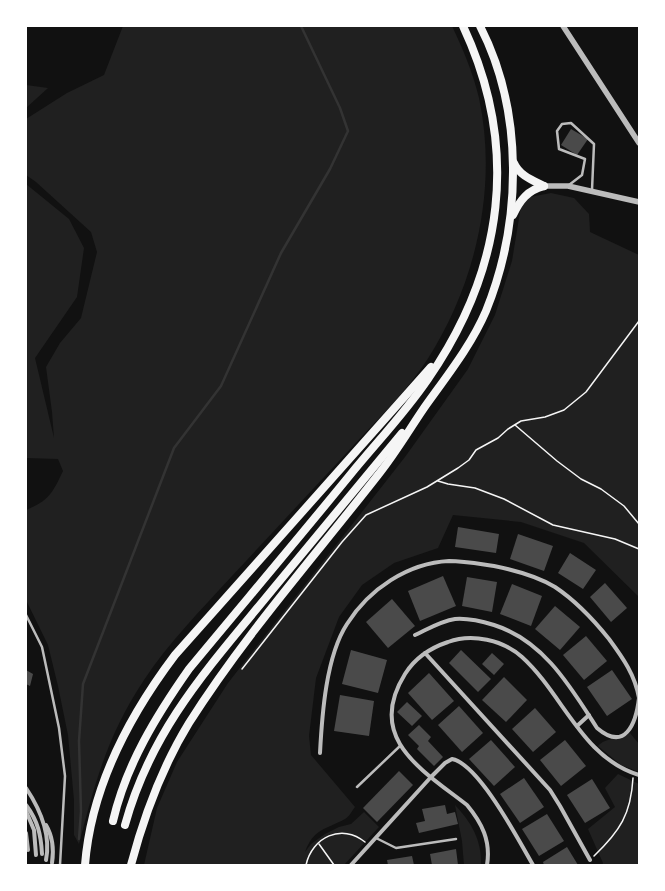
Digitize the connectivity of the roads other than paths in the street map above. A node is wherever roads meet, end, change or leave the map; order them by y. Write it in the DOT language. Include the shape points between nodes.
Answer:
graph roads {
  1 [pos="463,26"];
  2 [pos="480,26"];
  3 [pos="564,26"];
  4 [pos="639,143"];
  5 [pos="513,160"];
  6 [pos="544,186"];
  7 [pos="568,186"];
  8 [pos="592,190"];
  9 [pos="639,202"];
  10 [pos="510,223"];
  11 [pos="460,328"];
  12 [pos="425,407"];
  13 [pos="26,615"];
  14 [pos="415,635"];
  15 [pos="425,653"];
  16 [pos="639,698"];
  17 [pos="589,715"];
  18 [pos="577,726"];
  19 [pos="400,746"];
  20 [pos="320,753"];
  21 [pos="639,775"];
  22 [pos="431,777"];
  23 [pos="357,787"];
  24 [pos="26,788"];
  25 [pos="26,805"];
  26 [pos="26,811"];
  27 [pos="41,815"];
  28 [pos="113,821"];
  29 [pos="125,825"];
  30 [pos="26,833"];
  31 [pos="376,838"];
  32 [pos="456,839"];
  33 [pos="28,850"];
  34 [pos="42,854"];
  35 [pos="36,855"];
  36 [pos="46,860"];
  37 [pos="590,860"];
  38 [pos="52,863"];
  39 [pos="60,865"];
  40 [pos="85,865"];
  41 [pos="131,865"];
  42 [pos="351,865"];
  43 [pos="487,865"];
  44 [pos="533,865"];
  1 -- 11 [label="highway" via="486,85 493,115 498,170 490,246 475,293"];
  2 -- 5 [label="highway" via="500,83"];
  3 -- 4 [label="street"];
  5 -- 6 [label="highway" via="517,170"];
  5 -- 10 [label="highway"];
  6 -- 7 [label="street"];
  6 -- 10 [label="highway" via="533,189 524,196"];
  7 -- 8 [label="street"];
  7 -- 8 [label="lane" via="582,175 585,159 559,149 558,131 562,124 571,123 594,144"];
  8 -- 9 [label="street"];
  10 -- 12 [label="highway" via="498,275 485,312 468,345"];
  11 -- 28 [label="highway" via="428,380 189,669 159,712 123,784"];
  11 -- 40 [label="highway" via="437,361 176,655 155,683 127,731 105,778 93,815"];
  12 -- 29 [label="highway" via="196,684 153,750 140,778"];
  12 -- 41 [label="highway" via="379,474 225,670 188,725 161,774 139,833"];
  13 -- 39 [label="lane" via="42,647 59,728 65,776"];
  14 -- 17 [label="street" via="454,619 467,619 502,627 531,643 556,667"];
  15 -- 18 [label="street" via="453,640 466,638 480,638 503,646 517,653 528,664"];
  15 -- 19 [label="street" via="412,664 392,702 392,727"];
  15 -- 37 [label="street" via="550,790"];
  16 -- 17 [label="street" via="632,727 620,737 606,735 597,728"];
  16 -- 20 [label="street" via="631,672 597,624 553,586 507,569 476,563 436,563 422,566 388,581 364,602 346,625 336,648 329,678"];
  17 -- 18 [label="street"];
  18 -- 21 [label="street" via="601,754 622,770"];
  19 -- 22 [label="street" via="414,763"];
  19 -- 23 [label="lane"];
  22 -- 31 [label="street"];
  22 -- 43 [label="street" via="467,805 478,820 488,843"];
  22 -- 44 [label="street" via="452,759 463,764 500,808"];
  24 -- 27 [label="street"];
  25 -- 34 [label="street" via="41,833"];
  26 -- 35 [label="street" via="34,830"];
  27 -- 36 [label="street" via="45,827"];
  27 -- 38 [label="street" via="50,832"];
  30 -- 33 [label="street"];
  31 -- 32 [label="lane" via="396,848"];
  31 -- 42 [label="street"];
}
